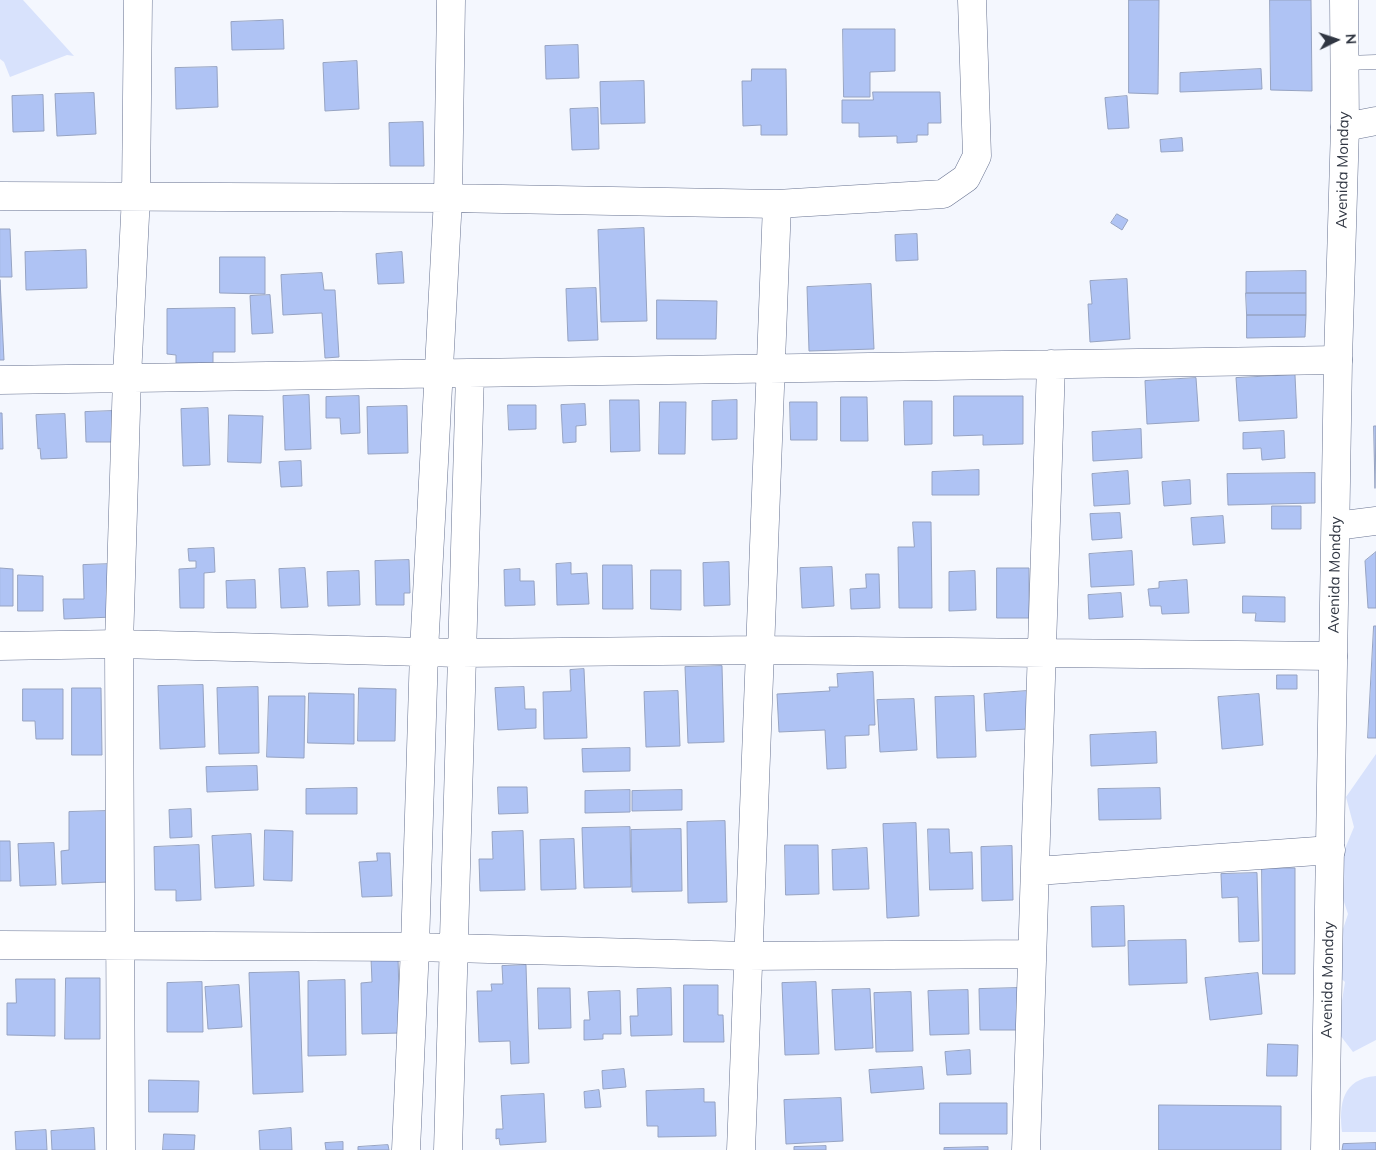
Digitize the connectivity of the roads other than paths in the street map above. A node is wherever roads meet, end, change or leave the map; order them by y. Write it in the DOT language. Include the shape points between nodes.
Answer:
graph roads {
  1 [pos="138,0"];
  2 [pos="450,0"];
  3 [pos="972,0"];
  4 [pos="1344,0"];
  5 [pos="1376,62"];
  6 [pos="1344,63"];
  7 [pos="1376,121"];
  8 [pos="1345,127"];
  9 [pos="0,196"];
  10 [pos="136,196"];
  11 [pos="448,198"];
  12 [pos="777,204"];
  13 [pos="1338,360"];
  14 [pos="1051,364"];
  15 [pos="771,368"];
  16 [pos="438,373"];
  17 [pos="470,373"];
  18 [pos="127,377"];
  19 [pos="0,380"];
  20 [pos="1376,521"];
  21 [pos="1336,526"];
  22 [pos="119,644"];
  23 [pos="0,646"];
  24 [pos="760,650"];
  25 [pos="424,651"];
  26 [pos="461,652"];
  27 [pos="1042,653"];
  28 [pos="1333,656"];
  29 [pos="1331,850"];
  30 [pos="1036,870"];
  31 [pos="0,944"];
  32 [pos="121,945"];
  33 [pos="415,947"];
  34 [pos="454,949"];
  35 [pos="1032,954"];
  36 [pos="747,956"];
  37 [pos="121,1150"];
  38 [pos="406,1150"];
  39 [pos="448,1150"];
  40 [pos="741,1150"];
  41 [pos="1026,1150"];
  42 [pos="1325,1150"];
  1 -- 10 [label="street"];
  2 -- 11 [label="street"];
  3 -- 12 [label="street" via="977,156 966,178 943,194"];
  4 -- 6 [label="street, Avenida Monday"];
  5 -- 6 [label="lane"];
  6 -- 8 [label="street, Avenida Monday"];
  7 -- 8 [label="street"];
  8 -- 13 [label="street, Avenida Monday"];
  9 -- 10 [label="street"];
  10 -- 11 [label="street"];
  10 -- 18 [label="street"];
  11 -- 12 [label="street"];
  11 -- 16 [label="street"];
  12 -- 15 [label="street"];
  13 -- 14 [label="street"];
  13 -- 21 [label="street, Avenida Monday"];
  14 -- 15 [label="street"];
  14 -- 27 [label="street"];
  15 -- 17 [label="street"];
  15 -- 24 [label="street"];
  16 -- 17 [label="street"];
  16 -- 18 [label="street"];
  16 -- 25 [label="street"];
  17 -- 26 [label="street"];
  18 -- 19 [label="street"];
  18 -- 22 [label="street"];
  20 -- 21 [label="street"];
  21 -- 28 [label="street, Avenida Monday"];
  22 -- 23 [label="street"];
  22 -- 25 [label="street"];
  22 -- 32 [label="street"];
  24 -- 26 [label="street"];
  24 -- 27 [label="street"];
  24 -- 36 [label="street"];
  25 -- 26 [label="street"];
  25 -- 33 [label="street"];
  26 -- 34 [label="street"];
  27 -- 28 [label="street"];
  27 -- 30 [label="street"];
  28 -- 29 [label="street, Avenida Monday"];
  29 -- 30 [label="street"];
  29 -- 42 [label="street, Avenida Monday"];
  30 -- 35 [label="street"];
  31 -- 32 [label="street"];
  32 -- 33 [label="street"];
  32 -- 37 [label="street"];
  33 -- 34 [label="street"];
  33 -- 38 [label="street"];
  34 -- 36 [label="street"];
  34 -- 39 [label="street"];
  35 -- 36 [label="street"];
  35 -- 41 [label="street"];
  36 -- 40 [label="street"];
}
